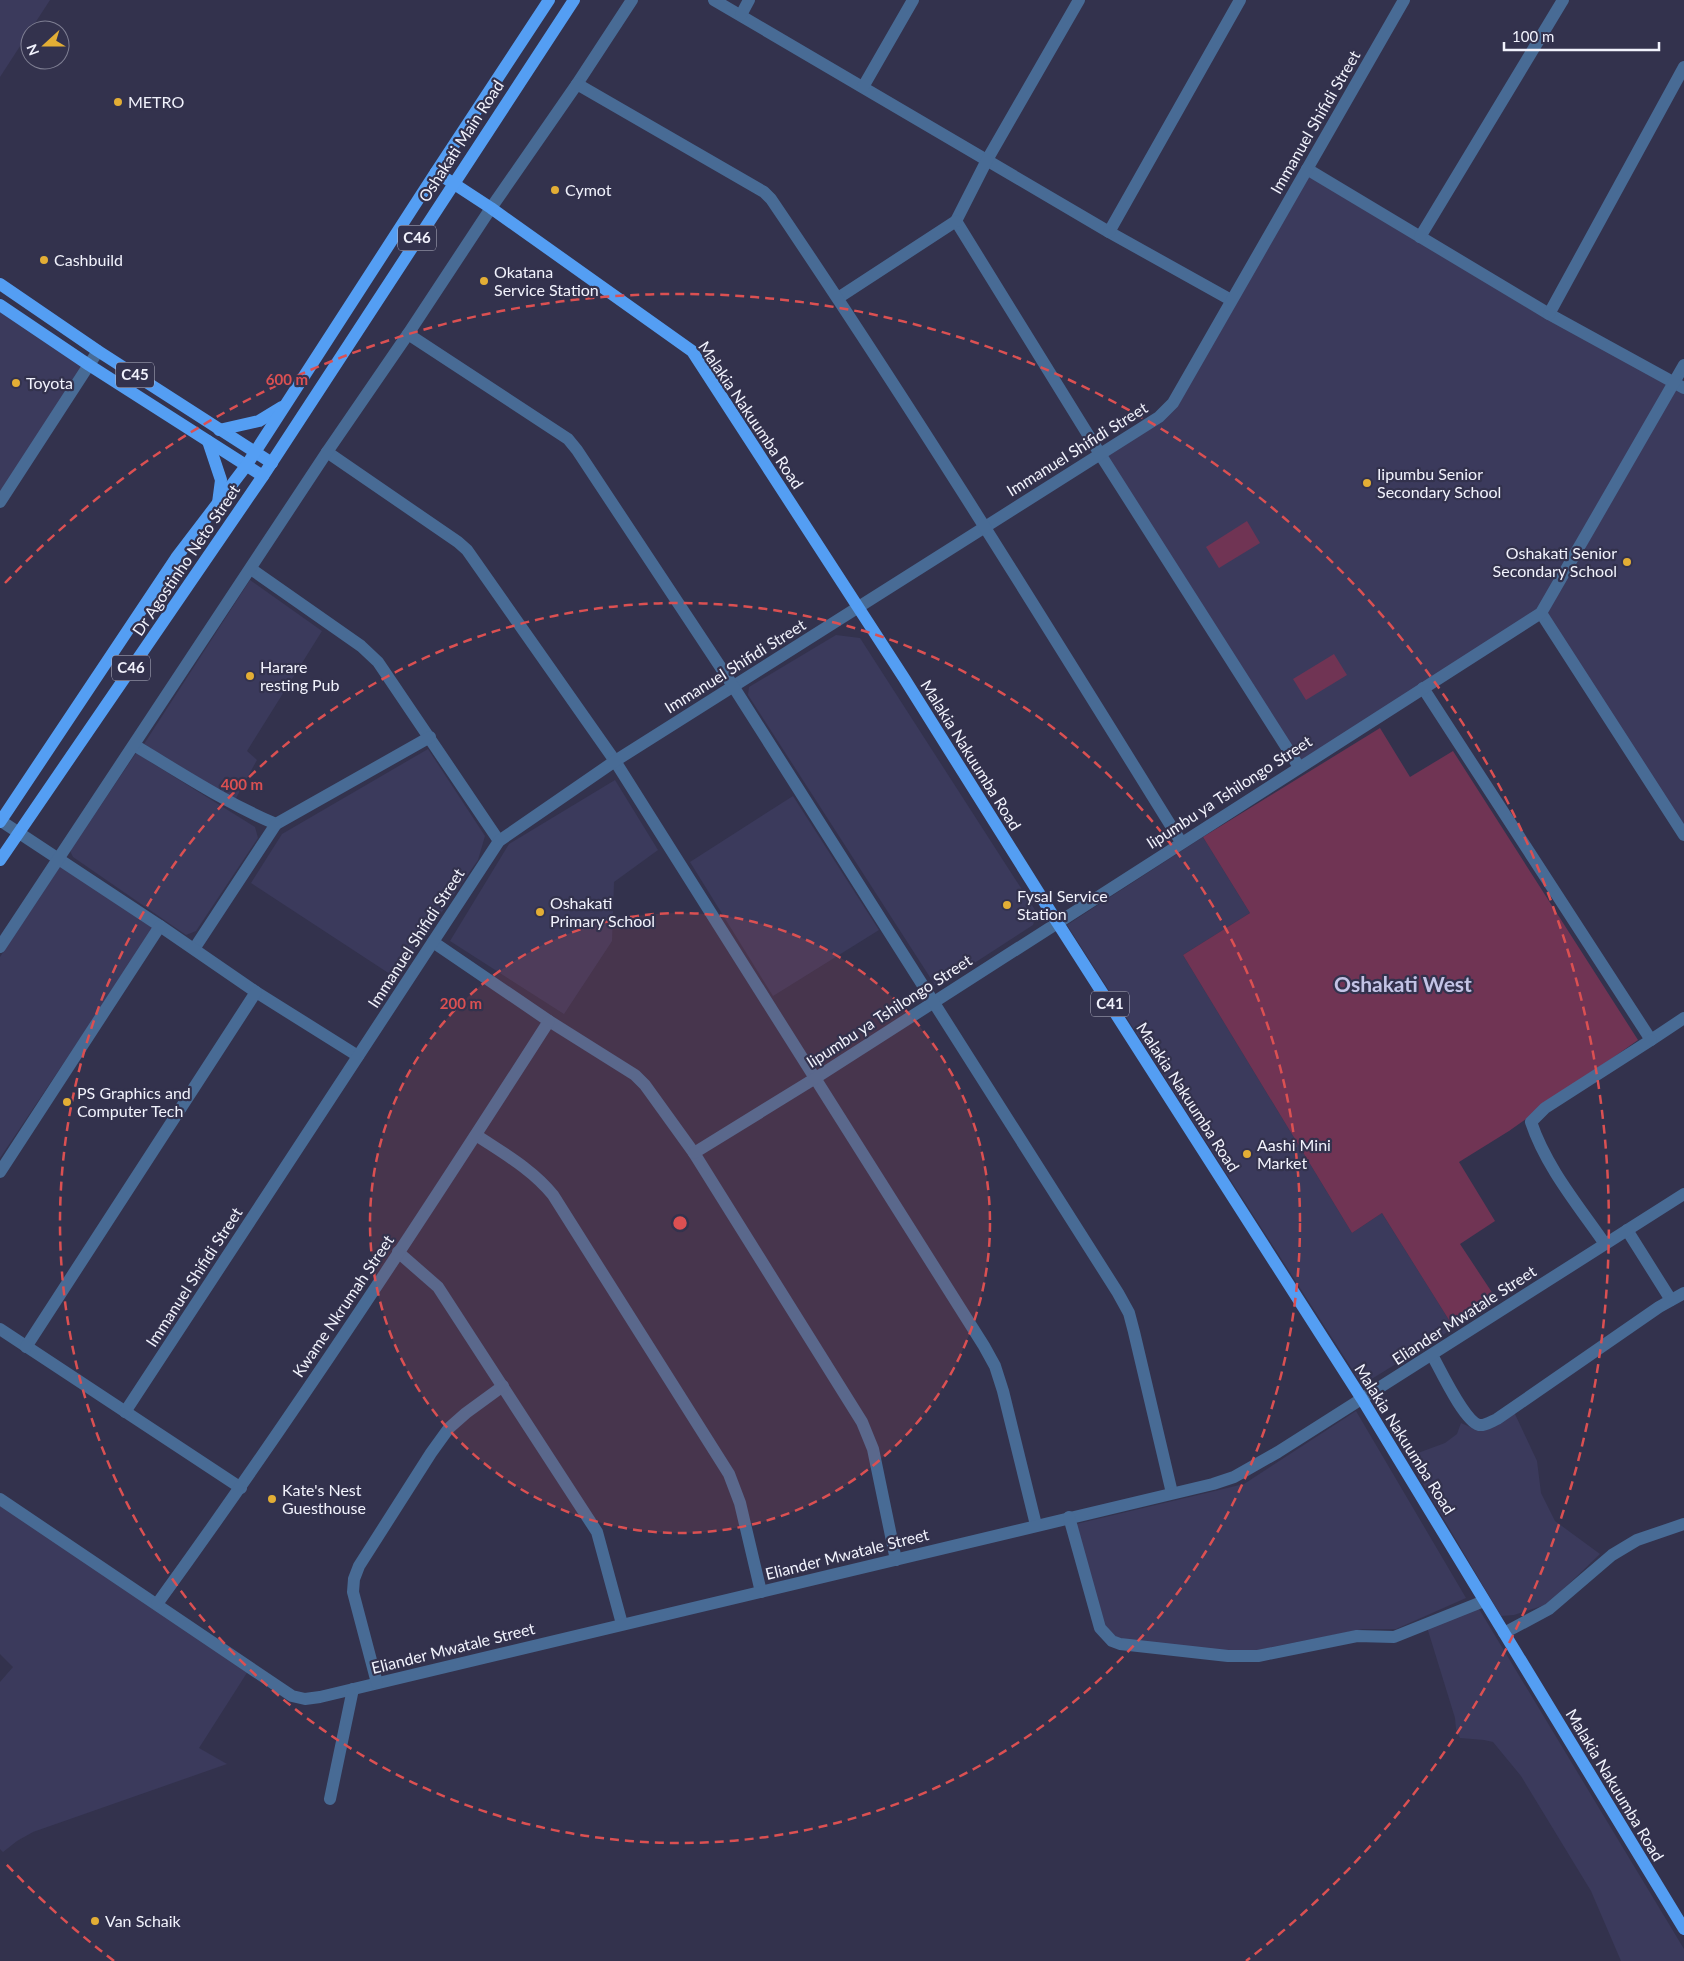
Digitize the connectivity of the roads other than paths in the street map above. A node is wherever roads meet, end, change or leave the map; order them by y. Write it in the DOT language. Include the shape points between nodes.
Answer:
graph roads {
  1 [pos="549,0"];
  2 [pos="574,0"];
  3 [pos="632,0"];
  4 [pos="714,0"];
  5 [pos="750,0"];
  6 [pos="913,0"];
  7 [pos="1079,0"];
  8 [pos="1240,0"];
  9 [pos="1404,0"];
  10 [pos="1563,0"];
  11 [pos="741,15"];
  12 [pos="1684,67"];
  13 [pos="577,84"];
  14 [pos="863,87"];
  15 [pos="987,160"];
  16 [pos="1307,169"];
  17 [pos="436,172"];
  18 [pos="453,183"];
  19 [pos="492,208"];
  20 [pos="956,221"];
  21 [pos="1109,232"];
  22 [pos="1420,237"];
  23 [pos="0,284"];
  24 [pos="838,298"];
  25 [pos="1231,300"];
  26 [pos="0,305"];
  27 [pos="1549,314"];
  28 [pos="408,334"];
  29 [pos="98,351"];
  30 [pos="89,365"];
  31 [pos="1684,365"];
  32 [pos="1679,385"];
  33 [pos="285,406"];
  34 [pos="219,430"];
  35 [pos="208,441"];
  36 [pos="255,452"];
  37 [pos="327,452"];
  38 [pos="1100,454"];
  39 [pos="272,462"];
  40 [pos="246,466"];
  41 [pos="263,476"];
  42 [pos="0,502"];
  43 [pos="218,503"];
  44 [pos="985,527"];
  45 [pos="252,569"];
  46 [pos="858,608"];
  47 [pos="1541,613"];
  48 [pos="733,686"];
  49 [pos="1423,688"];
  50 [pos="430,737"];
  51 [pos="134,745"];
  52 [pos="616,761"];
  53 [pos="1299,767"];
  54 [pos="0,822"];
  55 [pos="276,824"];
  56 [pos="18,832"];
  57 [pos="1684,835"];
  58 [pos="499,841"];
  59 [pos="1181,842"];
  60 [pos="60,858"];
  61 [pos="0,860"];
  62 [pos="1057,922"];
  63 [pos="160,926"];
  64 [pos="433,942"];
  65 [pos="0,947"];
  66 [pos="194,949"];
  67 [pos="256,992"];
  68 [pos="934,1002"];
  69 [pos="1684,1018"];
  70 [pos="549,1022"];
  71 [pos="1651,1040"];
  72 [pos="358,1056"];
  73 [pos="814,1079"];
  74 [pos="476,1135"];
  75 [pos="694,1153"];
  76 [pos="0,1172"];
  77 [pos="1684,1194"];
  78 [pos="1627,1230"];
  79 [pos="1605,1244"];
  80 [pos="398,1252"];
  81 [pos="1684,1293"];
  82 [pos="1671,1300"];
  83 [pos="0,1329"];
  84 [pos="26,1347"];
  85 [pos="1432,1355"];
  86 [pos="503,1386"];
  87 [pos="1362,1399"];
  88 [pos="125,1412"];
  89 [pos="241,1488"];
  90 [pos="1172,1493"];
  91 [pos="0,1499"];
  92 [pos="1069,1517"];
  93 [pos="1684,1524"];
  94 [pos="1036,1525"];
  95 [pos="896,1560"];
  96 [pos="761,1592"];
  97 [pos="1484,1601"];
  98 [pos="157,1604"];
  99 [pos="622,1624"];
  100 [pos="1504,1633"];
  101 [pos="378,1683"];
  102 [pos="353,1689"];
  103 [pos="330,1799"];
  104 [pos="1684,1929"];
  1 -- 17 [label="main road, Oshakati Main Road / C46"];
  2 -- 18 [label="main road, Oshakati Main Road / C46"];
  3 -- 13 [label="street"];
  4 -- 11 [label="street"];
  5 -- 11 [label="street"];
  6 -- 14 [label="street"];
  7 -- 15 [label="street"];
  8 -- 21 [label="street"];
  9 -- 16 [label="street, Immanuel Shifidi Street"];
  10 -- 22 [label="street"];
  11 -- 14 [label="street"];
  12 -- 27 [label="street"];
  13 -- 19 [label="street"];
  13 -- 24 [label="street" via="764,192"];
  14 -- 15 [label="street"];
  15 -- 20 [label="street"];
  15 -- 21 [label="street"];
  16 -- 22 [label="street"];
  16 -- 25 [label="street, Immanuel Shifidi Street"];
  17 -- 18 [label="main road, Malakia Nakuumba Road / C41"];
  17 -- 33 [label="main road, Oshakati Main Road / C46"];
  18 -- 19 [label="main road, Malakia Nakuumba Road / C41"];
  18 -- 39 [label="main road, Oshakati Main Road / C46"];
  19 -- 28 [label="street"];
  19 -- 46 [label="main road, Malakia Nakuumba Road / C41" via="692,351"];
  20 -- 24 [label="street"];
  20 -- 38 [label="street"];
  21 -- 25 [label="street"];
  22 -- 27 [label="street"];
  23 -- 29 [label="main road, C45"];
  24 -- 44 [label="street"];
  25 -- 38 [label="street, Immanuel Shifidi Street" via="1166,411"];
  26 -- 30 [label="main road, C45"];
  27 -- 32 [label="street"];
  28 -- 37 [label="street"];
  28 -- 48 [label="street" via="568,439"];
  29 -- 30 [label="street"];
  29 -- 34 [label="main road, C45"];
  30 -- 35 [label="main road, C45"];
  30 -- 42 [label="street"];
  31 -- 32 [label="street, Iipumbu ya Tshilongo Street"];
  32 -- 47 [label="street, Iipumbu ya Tshilongo Street"];
  33 -- 34 [label="main road" via="259,421"];
  33 -- 36 [label="main road, Oshakati Main Road / C46"];
  34 -- 36 [label="main road, C45"];
  35 -- 40 [label="main road, C45"];
  35 -- 43 [label="main road" via="221,480"];
  36 -- 39 [label="main road, C45"];
  36 -- 40 [label="main road, Oshakati Main Road / C46"];
  37 -- 45 [label="street"];
  37 -- 52 [label="street" via="467,550"];
  38 -- 44 [label="street, Immanuel Shifidi Street"];
  38 -- 53 [label="street"];
  39 -- 41 [label="main road, Oshakati Main Road / C46"];
  40 -- 41 [label="main road, C45"];
  40 -- 43 [label="main road, Dr Agostinho Neto Street / C46"];
  41 -- 56 [label="main road, Dr Agostinho Neto Street / C46"];
  43 -- 54 [label="main road, Dr Agostinho Neto Street / C46" via="176,558"];
  44 -- 46 [label="street, Immanuel Shifidi Street"];
  44 -- 59 [label="street"];
  45 -- 50 [label="street" via="370,653"];
  45 -- 51 [label="street"];
  46 -- 48 [label="street, Immanuel Shifidi Street"];
  46 -- 62 [label="main road, Malakia Nakuumba Road / C41"];
  47 -- 49 [label="street, Iipumbu ya Tshilongo Street"];
  47 -- 57 [label="street"];
  48 -- 52 [label="street, Immanuel Shifidi Street"];
  48 -- 68 [label="street"];
  49 -- 53 [label="street, Iipumbu ya Tshilongo Street"];
  49 -- 71 [label="street"];
  50 -- 55 [label="street"];
  50 -- 58 [label="street"];
  51 -- 55 [label="street" via="227,801"];
  51 -- 60 [label="street"];
  52 -- 58 [label="street, Immanuel Shifidi Street"];
  52 -- 73 [label="street"];
  53 -- 59 [label="street, Iipumbu ya Tshilongo Street"];
  54 -- 56 [label="street"];
  55 -- 66 [label="street"];
  56 -- 60 [label="street"];
  56 -- 61 [label="main road, Dr Agostinho Neto Street / C46"];
  58 -- 64 [label="street, Immanuel Shifidi Street"];
  59 -- 62 [label="street, Iipumbu ya Tshilongo Street"];
  60 -- 63 [label="street"];
  60 -- 65 [label="street"];
  62 -- 68 [label="street, Iipumbu ya Tshilongo Street"];
  62 -- 87 [label="main road, Malakia Nakuumba Road / C41"];
  63 -- 66 [label="street"];
  63 -- 76 [label="street"];
  64 -- 70 [label="street"];
  64 -- 72 [label="street, Immanuel Shifidi Street"];
  66 -- 67 [label="street"];
  67 -- 72 [label="street"];
  67 -- 84 [label="street"];
  68 -- 73 [label="street, Iipumbu ya Tshilongo Street"];
  68 -- 90 [label="street" via="1129,1314"];
  69 -- 71 [label="street"];
  70 -- 74 [label="street, Kwame Nkrumah Street"];
  70 -- 75 [label="street" via="645,1085"];
  71 -- 79 [label="street" via="1545,1108 1531,1122 1552,1168"];
  72 -- 88 [label="street, Immanuel Shifidi Street"];
  73 -- 75 [label="street, Iipumbu ya Tshilongo Street"];
  73 -- 94 [label="street" via="994,1366"];
  74 -- 80 [label="street, Kwame Nkrumah Street"];
  74 -- 96 [label="street" via="530,1171 553,1195 728,1474 740,1504"];
  75 -- 95 [label="street" via="862,1422 873,1449"];
  77 -- 78 [label="street, Eliander Mwatale Street"];
  78 -- 79 [label="street, Eliander Mwatale Street"];
  78 -- 82 [label="street"];
  79 -- 85 [label="street, Eliander Mwatale Street"];
  80 -- 86 [label="street" via="438,1287"];
  80 -- 89 [label="street, Kwame Nkrumah Street"];
  81 -- 82 [label="street"];
  82 -- 85 [label="street" via="1498,1419 1486,1424 1472,1421 1462,1409"];
  83 -- 84 [label="street"];
  84 -- 88 [label="street"];
  85 -- 87 [label="street, Eliander Mwatale Street"];
  86 -- 99 [label="street" via="597,1532"];
  86 -- 101 [label="street" via="449,1428 354,1579 353,1592"];
  87 -- 90 [label="street, Eliander Mwatale Street" via="1234,1477"];
  87 -- 97 [label="main road, Malakia Nakuumba Road / C41"];
  88 -- 89 [label="street"];
  89 -- 98 [label="street, Kwame Nkrumah Street"];
  90 -- 92 [label="street, Eliander Mwatale Street"];
  91 -- 98 [label="street, Eliander Mwatale Street"];
  92 -- 94 [label="street, Eliander Mwatale Street"];
  92 -- 97 [label="street" via="1100,1628 1112,1641 1120,1644 1228,1656 1258,1656 1357,1636 1394,1637"];
  93 -- 100 [label="street" via="1638,1540 1612,1555 1549,1609"];
  94 -- 95 [label="street, Eliander Mwatale Street"];
  95 -- 96 [label="street, Eliander Mwatale Street"];
  96 -- 99 [label="street, Eliander Mwatale Street"];
  97 -- 100 [label="main road, Malakia Nakuumba Road / C41"];
  98 -- 102 [label="street, Eliander Mwatale Street" via="292,1696 305,1699"];
  99 -- 101 [label="street, Eliander Mwatale Street"];
  100 -- 104 [label="main road, Malakia Nakuumba Road / C41"];
  101 -- 102 [label="street, Eliander Mwatale Street"];
  102 -- 103 [label="street"];
}
